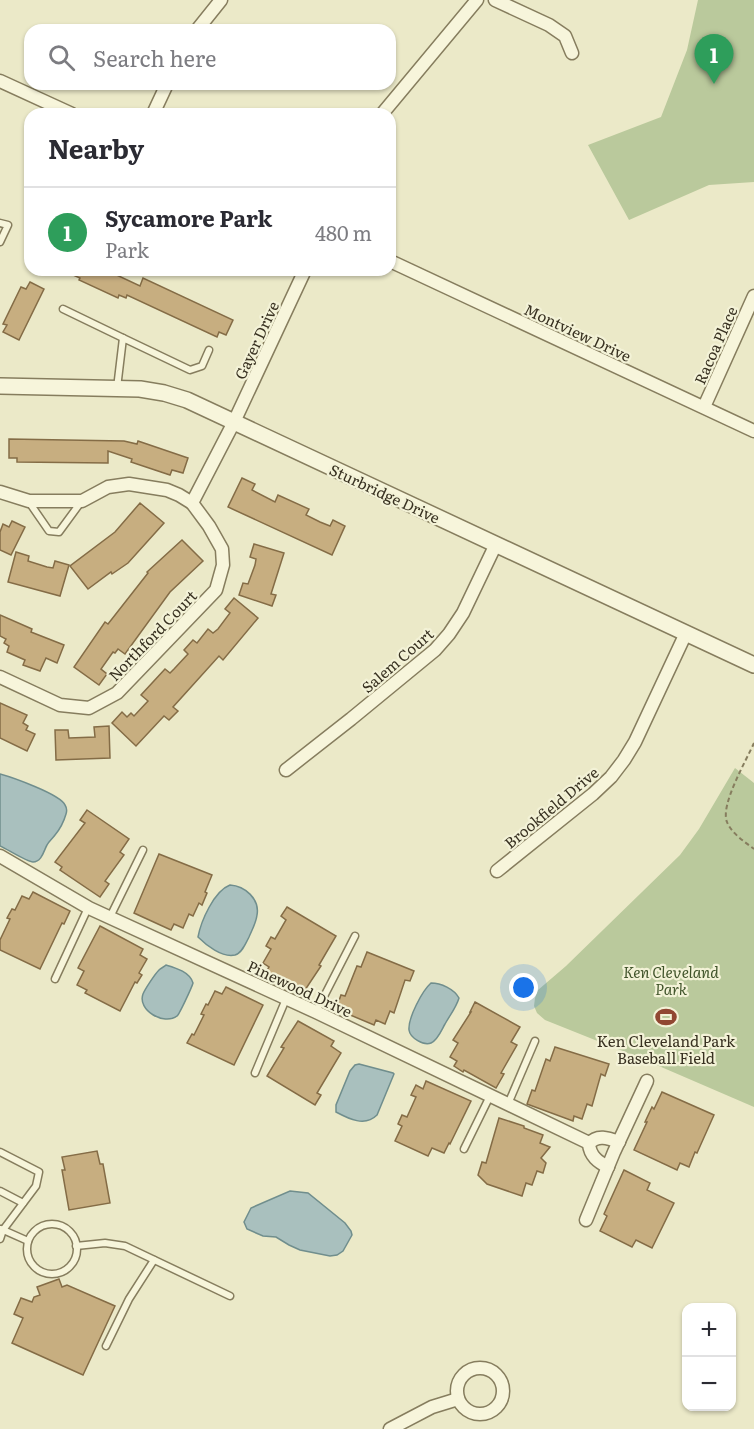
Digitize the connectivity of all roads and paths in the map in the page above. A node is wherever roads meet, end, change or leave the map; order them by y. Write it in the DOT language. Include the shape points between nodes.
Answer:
graph roads {
  1 [pos="221,0"];
  2 [pos="477,0"];
  3 [pos="495,0"];
  4 [pos="202,24"];
  5 [pos="572,53"];
  6 [pos="0,81"];
  7 [pos="164,90"];
  8 [pos="59,108"];
  9 [pos="156,108"];
  10 [pos="387,108"];
  11 [pos="0,223"];
  12 [pos="0,242"];
  13 [pos="396,264"];
  14 [pos="302,276"];
  15 [pos="754,296"];
  16 [pos="63,309"];
  17 [pos="123,338"];
  18 [pos="209,350"];
  19 [pos="0,387"];
  20 [pos="117,389"];
  21 [pos="704,407"];
  22 [pos="234,422"];
  23 [pos="754,430"];
  24 [pos="0,492"];
  25 [pos="29,501"];
  26 [pos="82,501"];
  27 [pos="192,503"];
  28 [pos="496,544"];
  29 [pos="686,633"];
  30 [pos="754,665"];
  31 [pos="0,677"];
  32 [pos="754,743"];
  33 [pos="286,770"];
  34 [pos="754,849"];
  35 [pos="143,850"];
  36 [pos="0,856"];
  37 [pos="496,871"];
  38 [pos="88,908"];
  39 [pos="110,917"];
  40 [pos="355,936"];
  41 [pos="55,979"];
  42 [pos="286,999"];
  43 [pos="316,1012"];
  44 [pos="535,1041"];
  45 [pos="255,1073"];
  46 [pos="647,1081"];
  47 [pos="490,1096"];
  48 [pos="508,1104"];
  49 [pos="619,1142"];
  50 [pos="589,1143"];
  51 [pos="464,1149"];
  52 [pos="0,1152"];
  53 [pos="608,1167"];
  54 [pos="0,1191"];
  55 [pos="23,1203"];
  56 [pos="586,1220"];
  57 [pos="1,1229"];
  58 [pos="0,1239"];
  59 [pos="28,1241"];
  60 [pos="76,1246"];
  61 [pos="154,1260"];
  62 [pos="230,1296"];
  63 [pos="106,1346"];
  64 [pos="458,1399"];
  65 [pos="390,1429"];
  1 -- 4 [label="street"];
  2 -- 10 [label="street"];
  3 -- 5 [label="street" via="565,36"];
  6 -- 8 [label="street"];
  7 -- 9 [label="street"];
  11 -- 12 [label="lane" via="8,225"];
  13 -- 21 [label="street, Montview Drive"];
  14 -- 22 [label="street, Gayer Drive"];
  15 -- 21 [label="street, Racoa Place"];
  16 -- 17 [label="lane"];
  17 -- 18 [label="lane" via="190,370 202,366"];
  17 -- 20 [label="lane"];
  19 -- 20 [label="street, Sturbridge Drive"];
  20 -- 22 [label="street, Sturbridge Drive" via="164,393"];
  21 -- 23 [label="street, Montview Drive"];
  22 -- 27 [label="street"];
  22 -- 28 [label="street, Sturbridge Drive"];
  24 -- 25 [label="street"];
  25 -- 26 [label="street"];
  25 -- 26 [label="lane" via="49,531 59,532"];
  26 -- 27 [label="street" via="108,487 129,484 167,490"];
  27 -- 31 [label="street, Northford Court" via="222,549 224,565 216,590 117,693 89,708 60,705"];
  28 -- 29 [label="street, Sturbridge Drive"];
  28 -- 33 [label="street, Salem Court" via="463,613 435,650"];
  29 -- 30 [label="street, Sturbridge Drive"];
  29 -- 37 [label="street, Brookfield Drive" via="635,742 611,777"];
  32 -- 34 [label="path" via="729,796 726,812 727,823"];
  35 -- 39 [label="lane"];
  36 -- 38 [label="street, Pinewood Drive"];
  38 -- 39 [label="street, Pinewood Drive"];
  38 -- 41 [label="lane"];
  39 -- 42 [label="street, Pinewood Drive"];
  40 -- 43 [label="lane"];
  42 -- 43 [label="street, Pinewood Drive"];
  42 -- 45 [label="lane"];
  43 -- 47 [label="street, Pinewood Drive"];
  44 -- 48 [label="lane"];
  46 -- 49 [label="street"];
  47 -- 48 [label="street, Pinewood Drive"];
  47 -- 51 [label="lane"];
  48 -- 50 [label="street, Pinewood Drive"];
  49 -- 50 [label="street" via="601,1137"];
  49 -- 53 [label="street"];
  50 -- 53 [label="street, Pinewood Drive" via="591,1154"];
  52 -- 55 [label="lane" via="39,1172 36,1186"];
  53 -- 56 [label="street"];
  54 -- 55 [label="lane"];
  55 -- 57 [label="lane"];
  57 -- 58 [label="lane"];
  57 -- 59 [label="lane"];
  59 -- 60 [label="lane" via="38,1228 54,1225 69,1232"];
  59 -- 60 [label="lane" via="32,1264 53,1274 73,1262"];
  60 -- 61 [label="lane" via="125,1246"];
  61 -- 62 [label="lane"];
  61 -- 63 [label="lane"];
  64 -- 65 [label="street" via="432,1407"];
}
